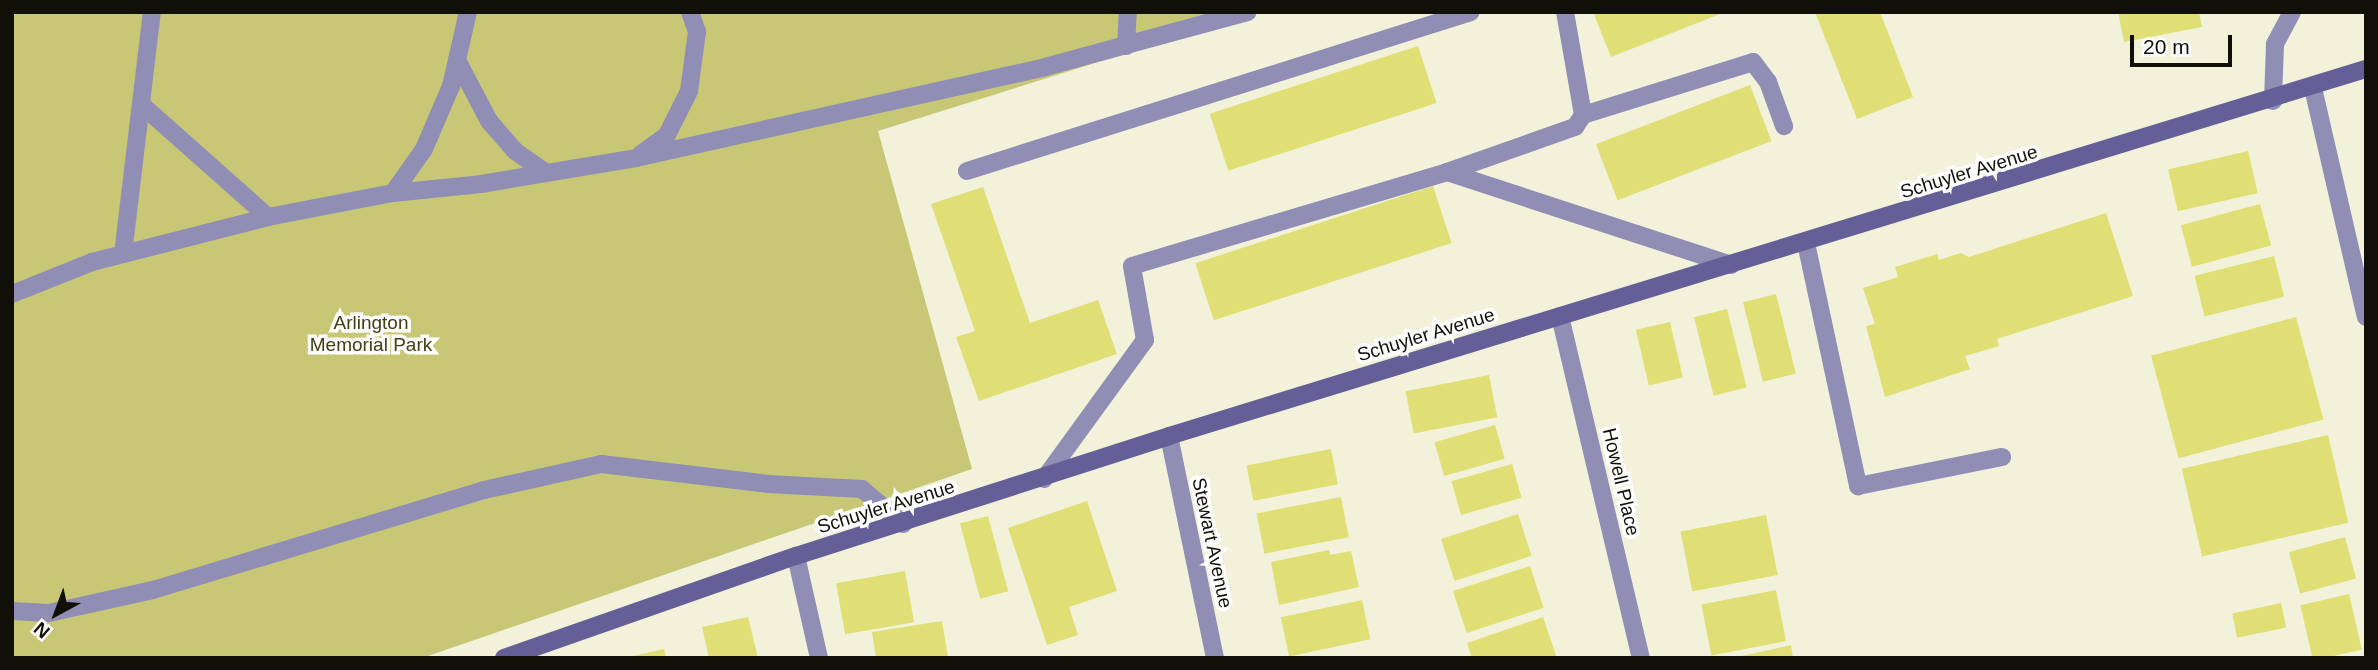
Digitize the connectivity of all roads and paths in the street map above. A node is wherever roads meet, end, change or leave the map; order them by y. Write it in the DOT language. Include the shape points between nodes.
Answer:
graph roads {
  1 [pos="152,12"];
  2 [pos="468,12"];
  3 [pos="690,12"];
  4 [pos="1128,12"];
  5 [pos="1248,12"];
  6 [pos="1471,12"];
  7 [pos="1565,12"];
  8 [pos="2292,12"];
  9 [pos="1126,46"];
  10 [pos="457,60"];
  11 [pos="2366,69"];
  12 [pos="2313,88"];
  13 [pos="2273,100"];
  14 [pos="143,106"];
  15 [pos="1583,115"];
  16 [pos="1784,126"];
  17 [pos="636,158"];
  18 [pos="967,170"];
  19 [pos="1447,172"];
  20 [pos="546,173"];
  21 [pos="393,193"];
  22 [pos="268,217"];
  23 [pos="1806,243"];
  24 [pos="124,254"];
  25 [pos="1731,265"];
  26 [pos="12,294"];
  27 [pos="1560,316"];
  28 [pos="2366,317"];
  29 [pos="1169,436"];
  30 [pos="2002,457"];
  31 [pos="1044,479"];
  32 [pos="904,524"];
  33 [pos="796,556"];
  34 [pos="12,611"];
  35 [pos="505,658"];
  36 [pos="819,658"];
  37 [pos="1215,658"];
  38 [pos="1641,658"];
  1 -- 14 [label="street"];
  2 -- 10 [label="street"];
  3 -- 17 [label="street" via="697,32 689,91 667,135"];
  4 -- 9 [label="street"];
  5 -- 9 [label="street"];
  6 -- 18 [label="street"];
  7 -- 15 [label="street"];
  8 -- 13 [label="street" via="2275,44"];
  9 -- 17 [label="street"];
  10 -- 20 [label="street" via="489,121 514,150"];
  10 -- 21 [label="street" via="424,149"];
  11 -- 12 [label="main road, Schuyler Avenue"];
  12 -- 13 [label="main road, Schuyler Avenue"];
  12 -- 28 [label="street"];
  13 -- 23 [label="main road, Schuyler Avenue"];
  14 -- 22 [label="street"];
  14 -- 24 [label="street"];
  15 -- 16 [label="street" via="1753,62 1768,82"];
  15 -- 19 [label="street" via="1575,127"];
  17 -- 20 [label="street"];
  19 -- 25 [label="street"];
  19 -- 31 [label="street" via="1132,265 1145,340"];
  20 -- 21 [label="street"];
  21 -- 22 [label="street"];
  22 -- 24 [label="street"];
  23 -- 25 [label="main road, Schuyler Avenue"];
  23 -- 30 [label="street" via="1858,486"];
  24 -- 26 [label="street"];
  25 -- 27 [label="main road, Schuyler Avenue"];
  27 -- 29 [label="main road, Schuyler Avenue"];
  27 -- 38 [label="street, Howell Place"];
  29 -- 31 [label="main road, Schuyler Avenue"];
  29 -- 37 [label="street, Stewart Avenue"];
  31 -- 32 [label="main road, Schuyler Avenue"];
  32 -- 33 [label="main road, Schuyler Avenue"];
  32 -- 34 [label="street" via="862,489 768,484 601,464 484,490 153,590 48,613"];
  33 -- 35 [label="main road, Schuyler Avenue"];
  33 -- 36 [label="street"];
}
